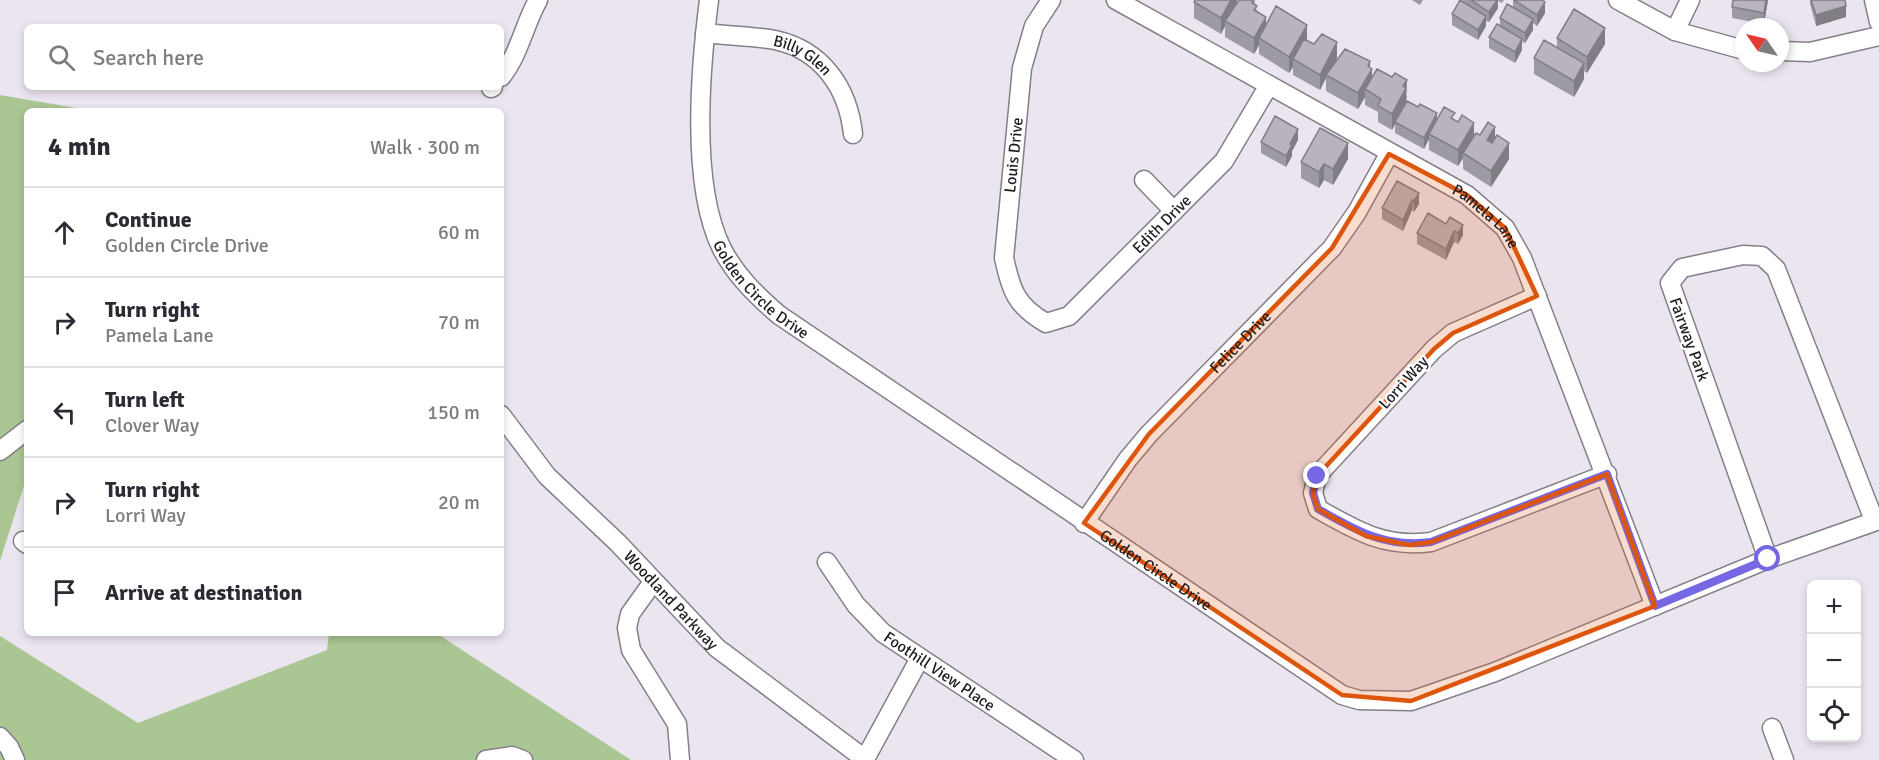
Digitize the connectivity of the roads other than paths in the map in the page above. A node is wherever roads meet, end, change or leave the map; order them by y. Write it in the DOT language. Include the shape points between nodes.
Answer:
graph roads {
  1 [pos="538,0"];
  2 [pos="710,0"];
  3 [pos="1051,0"];
  4 [pos="1116,0"];
  5 [pos="1618,0"];
  6 [pos="1690,0"];
  7 [pos="1874,0"];
  8 [pos="1879,22"];
  9 [pos="1675,31"];
  10 [pos="705,33"];
  11 [pos="1879,36"];
  12 [pos="1735,48"];
  13 [pos="1789,51"];
  14 [pos="504,73"];
  15 [pos="1269,85"];
  16 [pos="853,134"];
  17 [pos="1389,154"];
  18 [pos="1144,180"];
  19 [pos="1174,211"];
  20 [pos="1537,296"];
  21 [pos="1026,312"];
  22 [pos="504,419"];
  23 [pos="24,432"];
  24 [pos="0,451"];
  25 [pos="1607,474"];
  26 [pos="1877,520"];
  27 [pos="1084,523"];
  28 [pos="1768,559"];
  29 [pos="827,562"];
  30 [pos="653,582"];
  31 [pos="1655,606"];
  32 [pos="920,658"];
  33 [pos="1772,728"];
  34 [pos="0,737"];
  35 [pos="15,760"];
  36 [pos="486,760"];
  37 [pos="521,760"];
  38 [pos="680,760"];
  39 [pos="866,760"];
  40 [pos="1074,760"];
  41 [pos="1784,760"];
  1 -- 14 [label="street"];
  2 -- 10 [label="street, Golden Circle Drive"];
  3 -- 21 [label="street, Louis Drive" via="1034,26 1022,68 1004,258 1011,287"];
  4 -- 15 [label="street, Pamela Lane"];
  5 -- 9 [label="street"];
  6 -- 9 [label="street"];
  7 -- 8 [label="street"];
  9 -- 12 [label="street"];
  10 -- 16 [label="street, Billy Glen" via="776,40 808,53 835,78 850,108"];
  10 -- 27 [label="street, Golden Circle Drive" via="703,190 722,249 749,288 779,315"];
  11 -- 13 [label="street" via="1810,52"];
  15 -- 17 [label="street, Pamela Lane"];
  15 -- 19 [label="street, Edith Drive" via="1224,161"];
  17 -- 20 [label="street, Pamela Lane" via="1467,195 1505,228"];
  17 -- 27 [label="street, Felice Drive" via="1332,248 1149,434"];
  18 -- 19 [label="street"];
  19 -- 21 [label="street, Edith Drive" via="1069,316 1046,323"];
  20 -- 25 [label="street, Pamela Lane"];
  20 -- 25 [label="street, Lorri Way" via="1453,333 1434,349 1317,476 1313,493 1318,509 1366,536 1409,545 1431,542"];
  22 -- 30 [label="street, Woodland Parkway" via="547,476"];
  23 -- 24 [label="street"];
  25 -- 31 [label="street, Pamela Lane"];
  26 -- 28 [label="street, Golden Circle Drive"];
  26 -- 28 [label="street, Fairway Park" via="1776,269 1762,256 1743,255 1682,268 1670,283"];
  27 -- 31 [label="street, Golden Circle Drive" via="1341,695 1359,700 1411,701 1495,672"];
  28 -- 31 [label="street, Golden Circle Drive"];
  29 -- 32 [label="street, Foothill View Place" via="856,605 883,633"];
  30 -- 38 [label="street" via="630,614 627,628 631,650 677,724"];
  30 -- 39 [label="street, Woodland Parkway" via="717,648"];
  32 -- 39 [label="street"];
  32 -- 40 [label="street, Foothill View Place"];
  33 -- 41 [label="street"];
  34 -- 35 [label="street"];
  36 -- 37 [label="street" via="501,756"];
}
